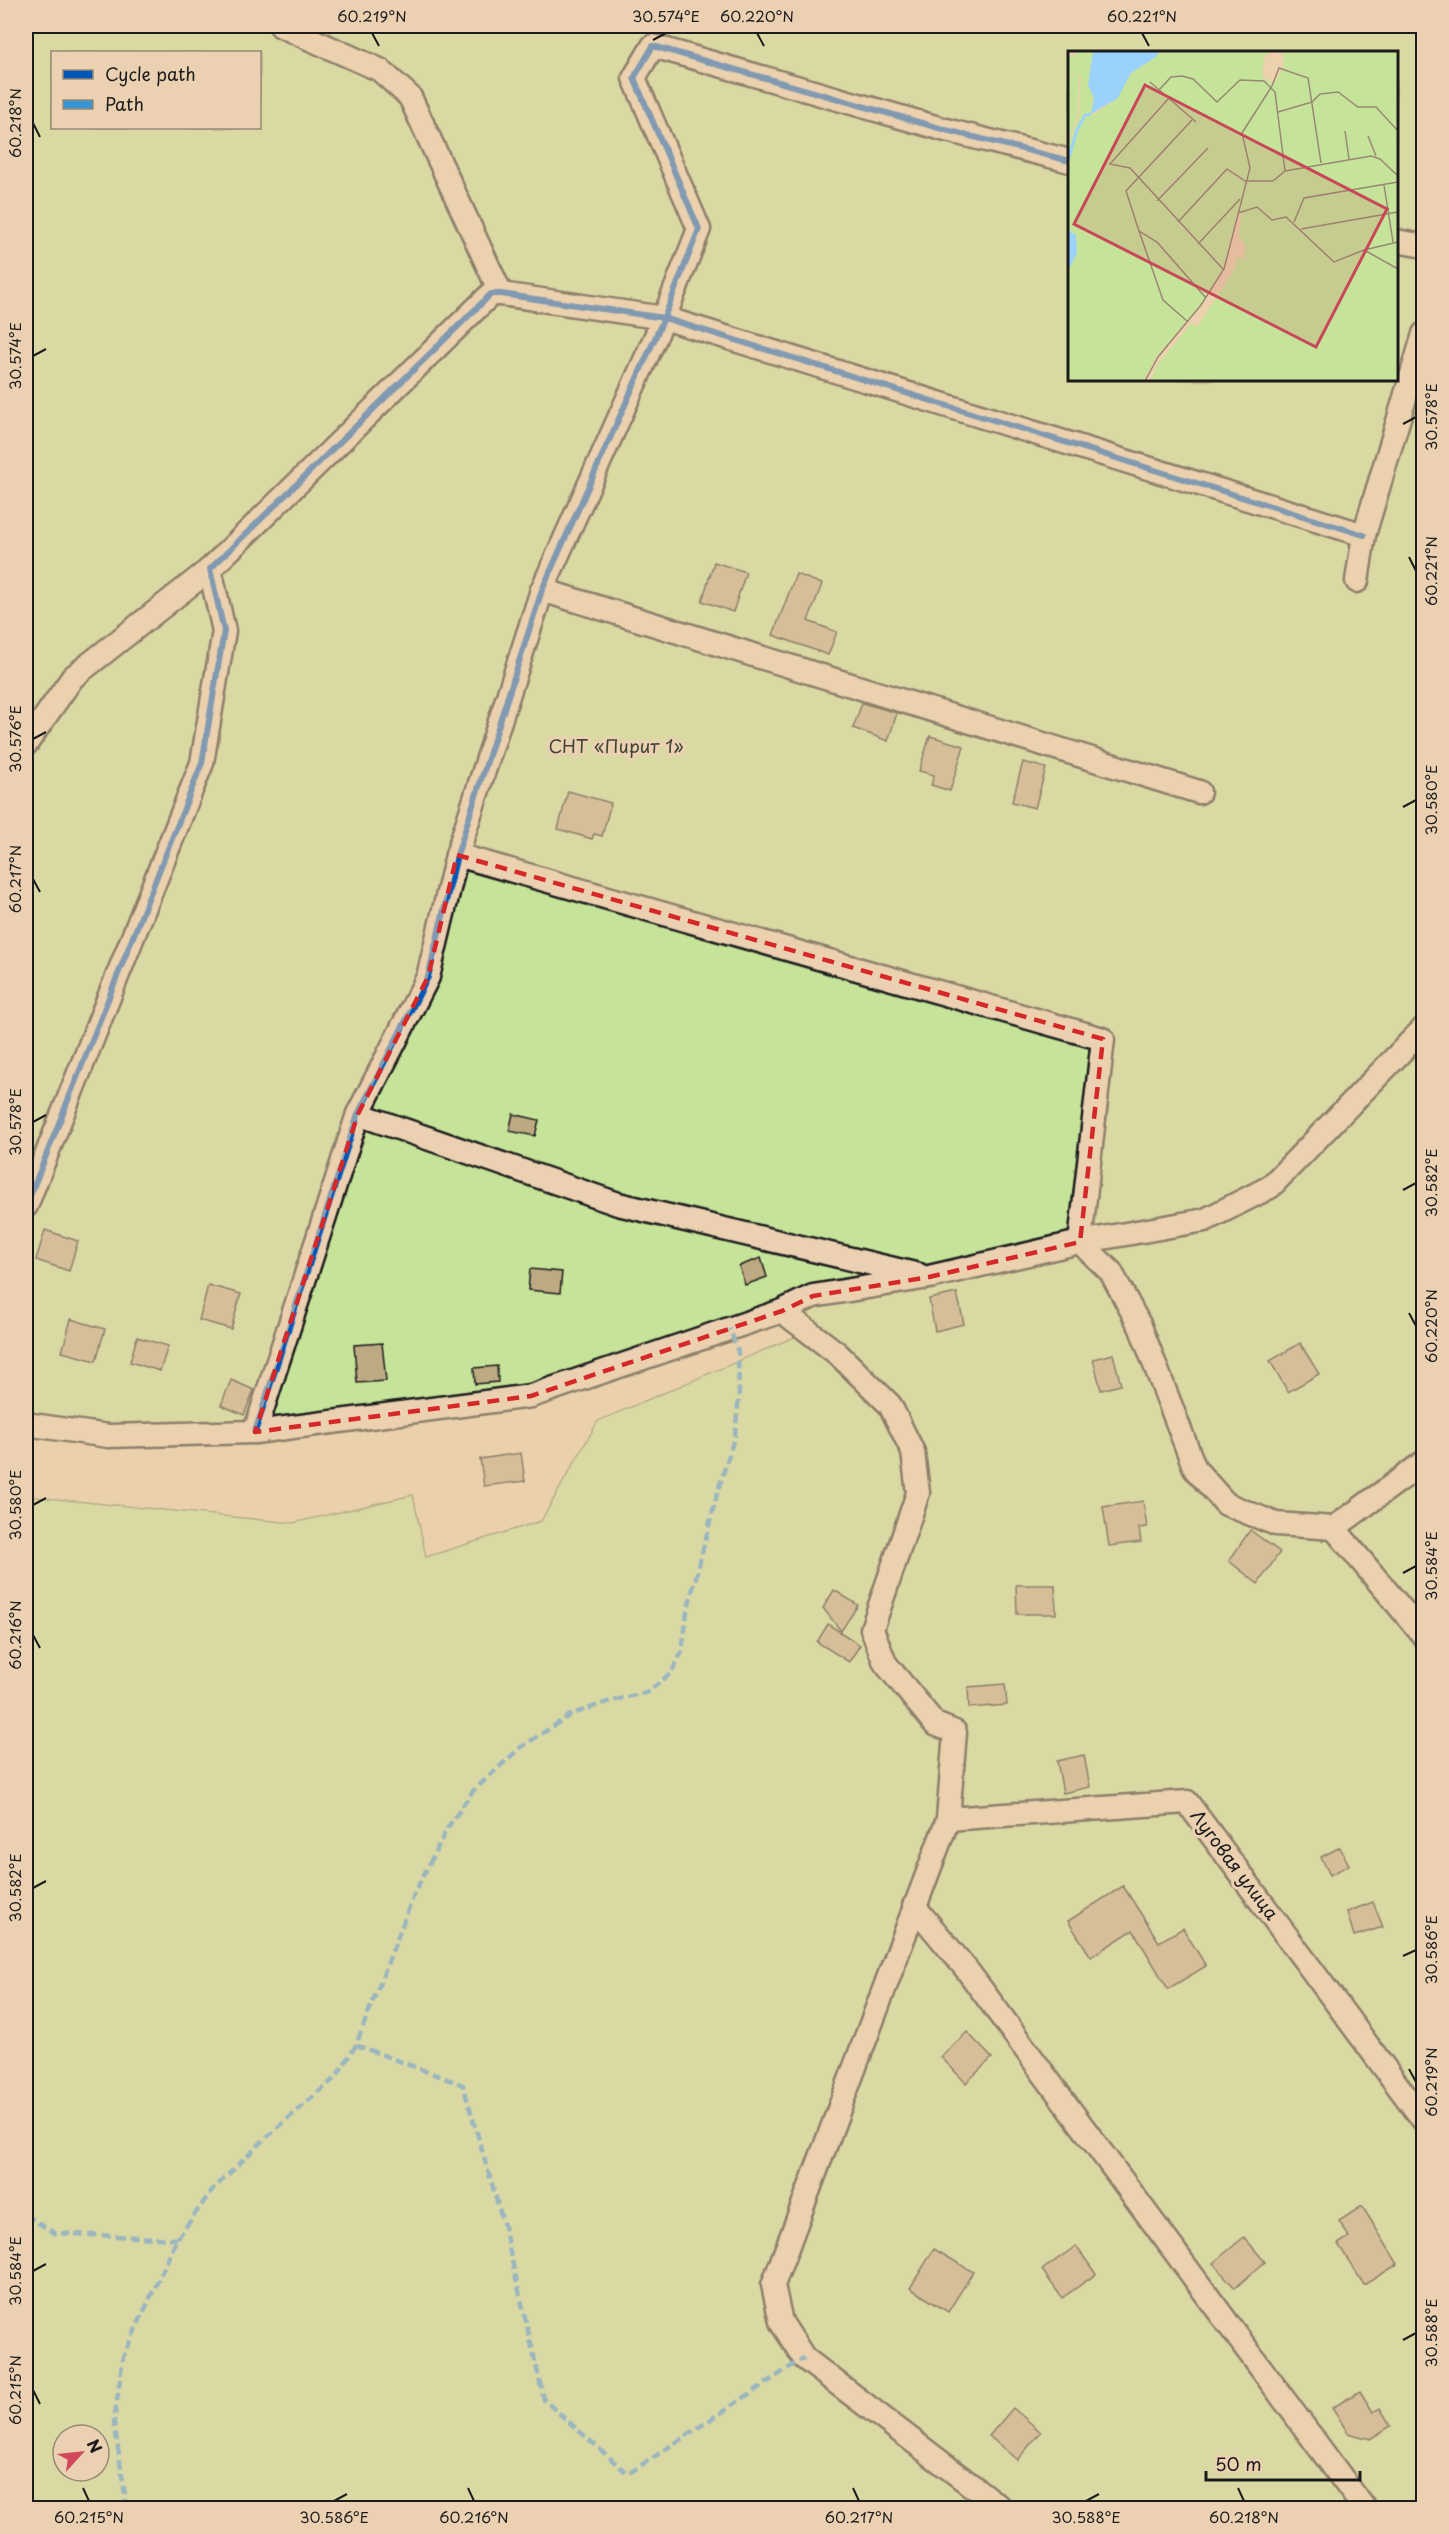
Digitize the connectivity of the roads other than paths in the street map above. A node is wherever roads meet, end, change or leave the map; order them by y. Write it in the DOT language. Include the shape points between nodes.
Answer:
graph roads {
  1 [pos="281,26"];
  2 [pos="1068,160"];
  3 [pos="1398,241"];
  4 [pos="1424,246"];
  5 [pos="501,294"];
  6 [pos="664,318"];
  7 [pos="1424,334"];
  8 [pos="1364,535"];
  9 [pos="210,568"];
  10 [pos="1357,581"];
  11 [pos="542,590"];
  12 [pos="26,744"];
  13 [pos="1198,792"];
  14 [pos="458,855"];
  15 [pos="1424,1028"];
  16 [pos="358,1114"];
  17 [pos="26,1206"];
  18 [pos="1080,1242"];
  19 [pos="929,1277"];
  20 [pos="782,1311"];
  21 [pos="26,1424"];
  22 [pos="255,1432"];
  23 [pos="1424,1462"];
  24 [pos="1334,1528"];
  25 [pos="1424,1636"];
  26 [pos="948,1819"];
  27 [pos="914,1906"];
  28 [pos="1424,2121"];
  29 [pos="1001,2508"];
  30 [pos="1364,2508"];
  1 -- 5 [label="street" via="381,70 410,97"];
  2 -- 6 [label="street" via="946,130 653,46 634,78 699,229"];
  3 -- 4 [label="street"];
  5 -- 6 [label="street"];
  5 -- 9 [label="street" via="490,294"];
  6 -- 8 [label="street"];
  6 -- 11 [label="street"];
  7 -- 8 [label="street"];
  8 -- 10 [label="street"];
  9 -- 12 [label="street" via="73,677"];
  9 -- 17 [label="street" via="224,631 202,763"];
  11 -- 13 [label="street"];
  11 -- 14 [label="street"];
  14 -- 16 [label="street" via="428,977"];
  14 -- 18 [label="street" via="1103,1039"];
  15 -- 18 [label="street" via="1270,1187 1205,1220"];
  16 -- 19 [label="street" via="618,1204"];
  16 -- 22 [label="street"];
  18 -- 19 [label="street"];
  18 -- 24 [label="street" via="1111,1272 1140,1326 1195,1469 1226,1504 1276,1524"];
  19 -- 20 [label="street" via="813,1296"];
  20 -- 22 [label="street" via="531,1396"];
  20 -- 26 [label="street" via="838,1354 890,1405 913,1452 918,1493 872,1629 885,1664 935,1724 955,1732"];
  21 -- 22 [label="street" via="108,1436"];
  23 -- 24 [label="street"];
  24 -- 25 [label="street"];
  26 -- 27 [label="street"];
  26 -- 28 [label="street, Луговая улица" via="1187,1802"];
  27 -- 29 [label="street" via="772,2285 782,2322 804,2358"];
  27 -- 30 [label="street" via="974,1980"];
}
